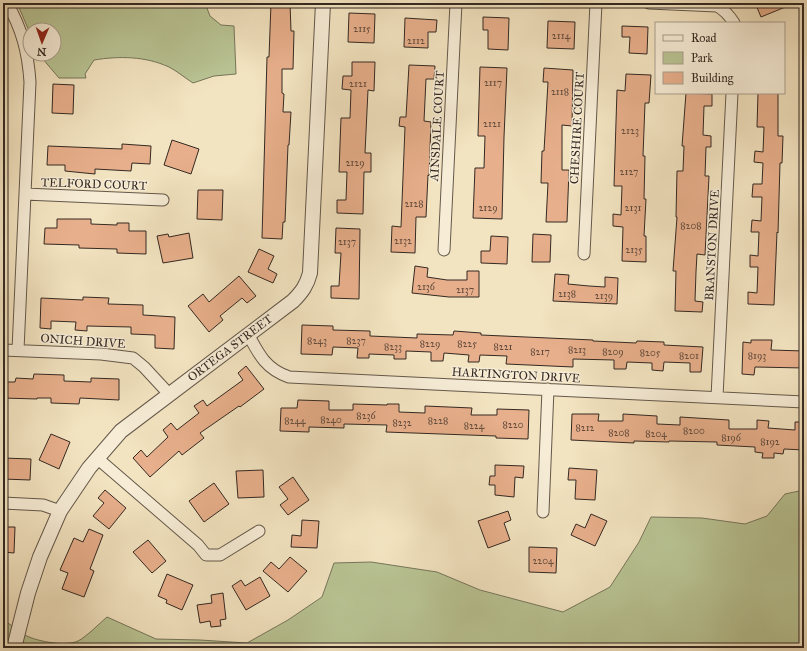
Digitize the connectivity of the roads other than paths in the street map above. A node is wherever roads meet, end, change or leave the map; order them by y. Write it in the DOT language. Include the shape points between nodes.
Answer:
graph roads {
  1 [pos="7,3"];
  2 [pos="323,3"];
  3 [pos="456,3"];
  4 [pos="596,3"];
  5 [pos="649,3"];
  6 [pos="733,22"];
  7 [pos="732,94"];
  8 [pos="25,194"];
  9 [pos="163,200"];
  10 [pos="444,250"];
  11 [pos="584,254"];
  12 [pos="248,334"];
  13 [pos="3,350"];
  14 [pos="18,350"];
  15 [pos="548,389"];
  16 [pos="169,394"];
  17 [pos="717,397"];
  18 [pos="804,402"];
  19 [pos="97,458"];
  20 [pos="3,503"];
  21 [pos="60,510"];
  22 [pos="543,512"];
  23 [pos="258,531"];
  24 [pos="14,648"];
  1 -- 8 [label="street" via="23,36 30,82"];
  2 -- 12 [label="street, ORTEGA STREET" via="309,278 302,292"];
  3 -- 10 [label="street, AINSDALE COURT"];
  4 -- 11 [label="street, CHESHIRE COURT"];
  5 -- 6 [label="street" via="717,6 724,9"];
  7 -- 17 [label="street, BRANSTON DRIVE"];
  8 -- 9 [label="street, TELFORD COURT"];
  8 -- 14 [label="street"];
  12 -- 15 [label="street, HARTINGTON DRIVE" via="257,352 270,368 289,377"];
  12 -- 16 [label="street, ORTEGA STREET"];
  13 -- 14 [label="street, ONICH DRIVE"];
  14 -- 16 [label="street, ONICH DRIVE" via="133,358"];
  15 -- 17 [label="street, HARTINGTON DRIVE"];
  15 -- 22 [label="street"];
  16 -- 19 [label="street, ORTEGA STREET" via="121,431"];
  17 -- 18 [label="street, HARTINGTON DRIVE"];
  19 -- 21 [label="street, ORTEGA STREET"];
  19 -- 23 [label="street" via="198,545 206,555 220,555"];
  20 -- 21 [label="street" via="42,505"];
  21 -- 24 [label="street, ORTEGA STREET" via="28,592"];
}
